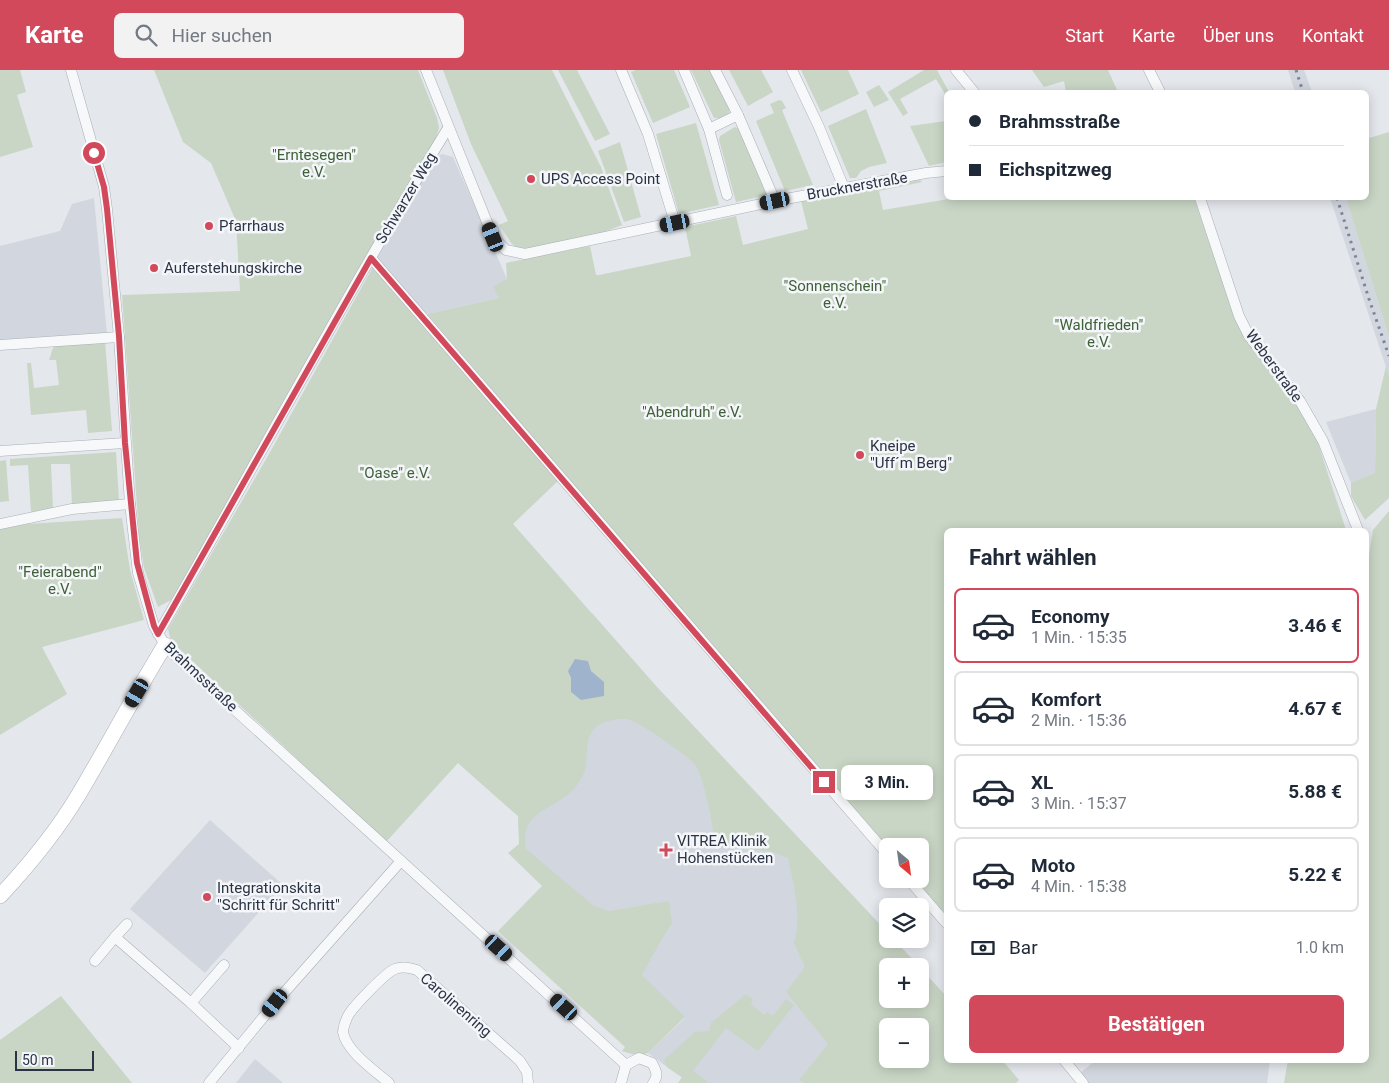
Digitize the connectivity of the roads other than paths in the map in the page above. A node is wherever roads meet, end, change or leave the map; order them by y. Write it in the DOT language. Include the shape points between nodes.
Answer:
graph roads {
  1 [pos="71,70"];
  2 [pos="426,70"];
  3 [pos="621,70"];
  4 [pos="684,70"];
  5 [pos="715,70"];
  6 [pos="792,70"];
  7 [pos="956,70"];
  8 [pos="1149,70"];
  9 [pos="972,90"];
  10 [pos="1159,90"];
  11 [pos="738,115"];
  12 [pos="448,128"];
  13 [pos="709,128"];
  14 [pos="944,171"];
  15 [pos="844,188"];
  16 [pos="727,195"];
  17 [pos="1201,200"];
  18 [pos="775,201"];
  19 [pos="675,223"];
  20 [pos="371,258"];
  21 [pos="119,336"];
  22 [pos="0,345"];
  23 [pos="125,443"];
  24 [pos="0,451"];
  25 [pos="130,504"];
  26 [pos="0,524"];
  27 [pos="1357,528"];
  28 [pos="161,640"];
  29 [pos="879,845"];
  30 [pos="401,861"];
  31 [pos="916,888"];
  32 [pos="0,896"];
  33 [pos="944,921"];
  34 [pos="127,924"];
  35 [pos="116,937"];
  36 [pos="95,961"];
  37 [pos="224,965"];
  38 [pos="191,1003"];
  39 [pos="239,1048"];
  40 [pos="1066,1063"];
  41 [pos="626,1065"];
  42 [pos="209,1083"];
  43 [pos="388,1083"];
  44 [pos="528,1083"];
  45 [pos="621,1083"];
  46 [pos="653,1083"];
  47 [pos="1083,1083"];
  1 -- 21 [label="street, Brahmsstraße" via="104,187"];
  2 -- 12 [label="street, Brucknerstraße"];
  3 -- 19 [label="street" via="648,134"];
  4 -- 13 [label="street"];
  5 -- 11 [label="street"];
  6 -- 15 [label="street"];
  7 -- 9 [label="street"];
  8 -- 10 [label="street"];
  11 -- 13 [label="street"];
  11 -- 18 [label="street"];
  12 -- 19 [label="street, Brucknerstraße" via="493,237 506,250 525,254"];
  12 -- 20 [label="street, Schwarzer Weg"];
  13 -- 16 [label="street"];
  14 -- 15 [label="street, Brucknerstraße"];
  15 -- 18 [label="street, Brucknerstraße"];
  17 -- 27 [label="street, Weberstraße" via="1239,316 1249,336 1300,401 1323,441"];
  18 -- 19 [label="street, Brucknerstraße"];
  20 -- 28 [label="street, Schwarzer Weg"];
  20 -- 29 [label="street"];
  21 -- 22 [label="street"];
  21 -- 23 [label="street, Brahmsstraße"];
  23 -- 24 [label="street"];
  23 -- 25 [label="street, Brahmsstraße"];
  25 -- 26 [label="street" via="72,509"];
  25 -- 28 [label="street, Brahmsstraße" via="138,573"];
  28 -- 30 [label="street, Brahmsstraße"];
  28 -- 32 [label="street" via="78,795 32,859"];
  30 -- 39 [label="street"];
  30 -- 41 [label="street, Brahmsstraße"];
  31 -- 33 [label="street"];
  34 -- 35 [label="street"];
  35 -- 36 [label="street"];
  35 -- 38 [label="street"];
  37 -- 38 [label="street"];
  38 -- 39 [label="street"];
  39 -- 42 [label="street"];
  40 -- 47 [label="street"];
  41 -- 45 [label="street"];
  41 -- 46 [label="street" via="640,1058 652,1063 657,1072"];
  43 -- 44 [label="street, Carolinenring" via="353,1051 343,1030 349,1014 384,975 403,967 417,970 520,1061 527,1072"];
}
